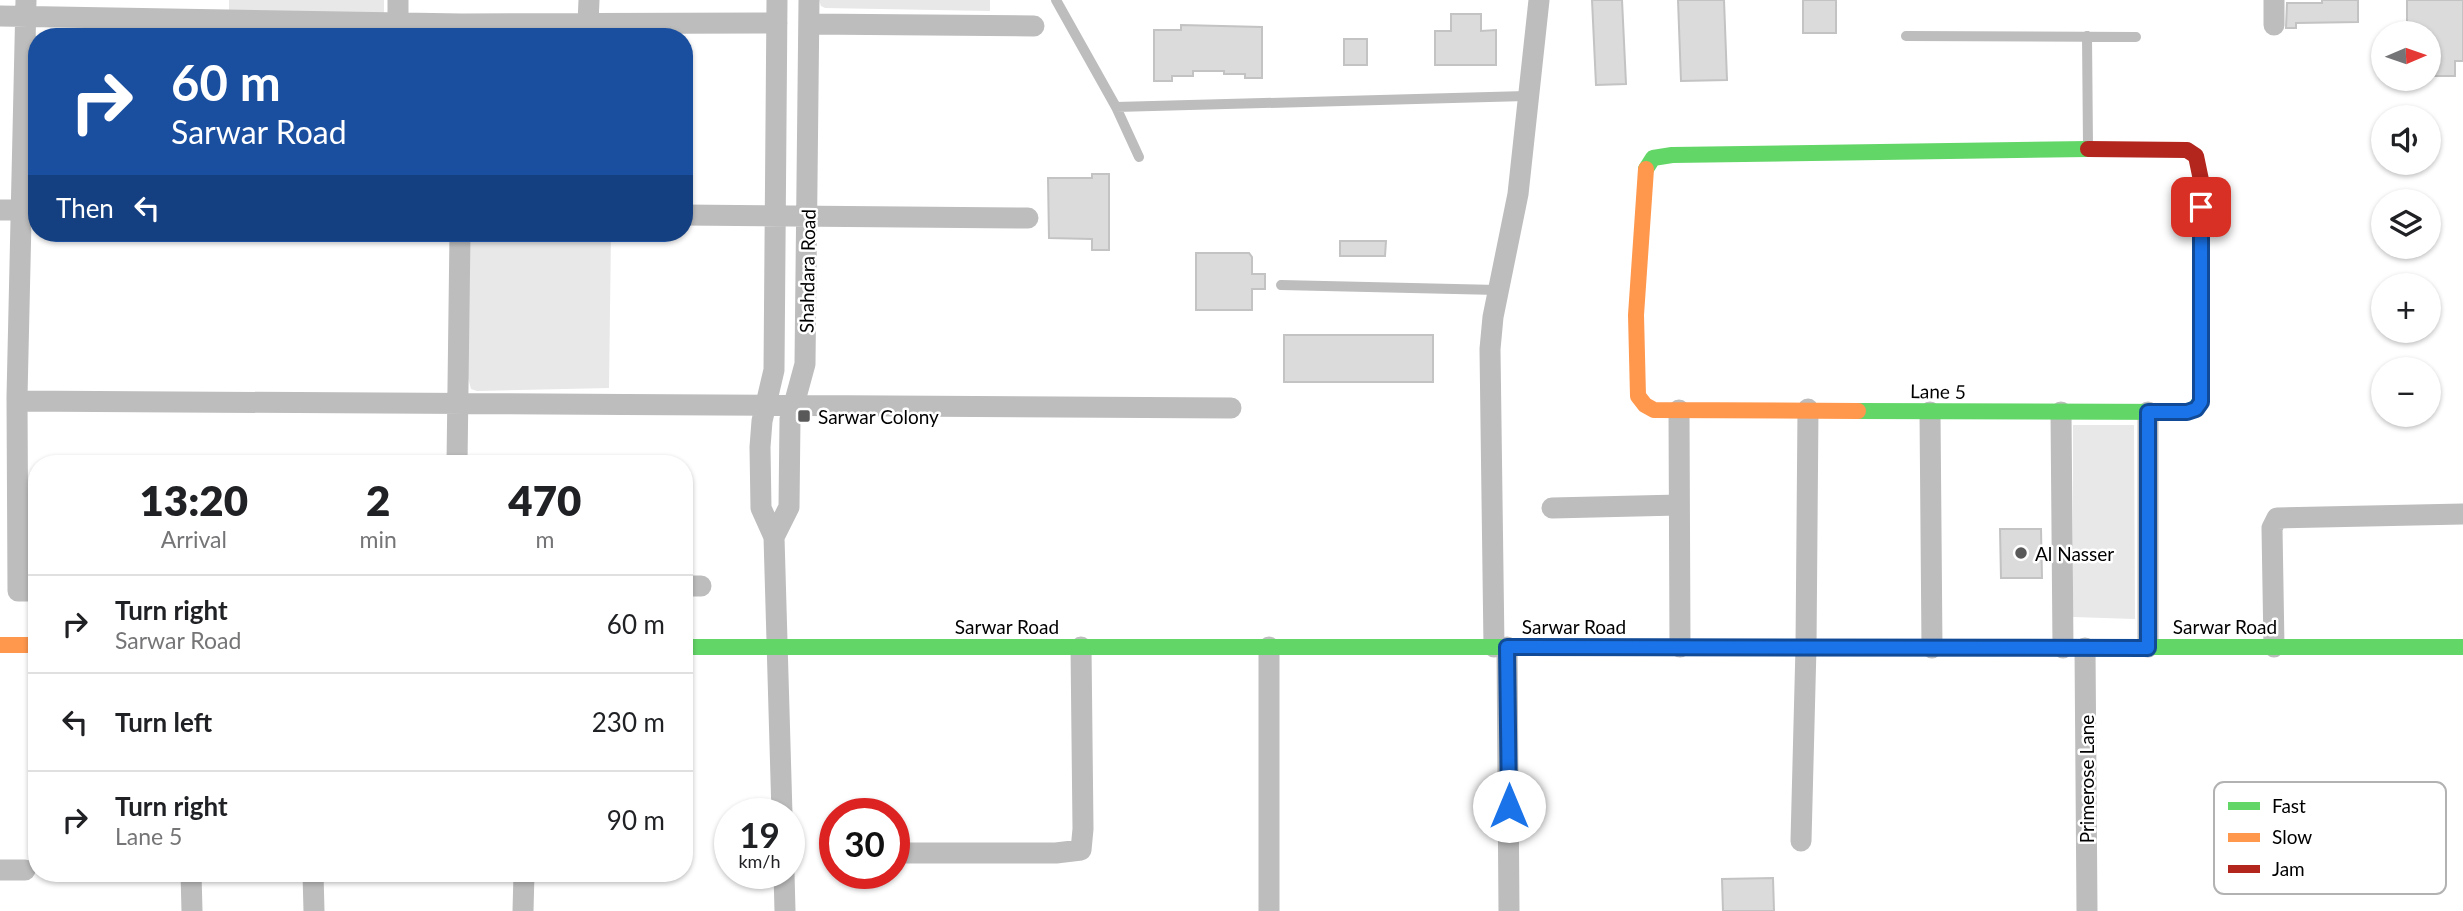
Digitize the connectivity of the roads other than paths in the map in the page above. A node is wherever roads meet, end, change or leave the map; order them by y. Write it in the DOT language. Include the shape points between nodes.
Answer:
graph roads {
  1 [pos="398,0"];
  2 [pos="589,0"];
  3 [pos="777,0"];
  4 [pos="809,0"];
  5 [pos="1056,0"];
  6 [pos="1539,0"];
  7 [pos="2274,0"];
  8 [pos="26,8"];
  9 [pos="217,10"];
  10 [pos="0,16"];
  11 [pos="398,23"];
  12 [pos="589,23"];
  13 [pos="777,23"];
  14 [pos="809,24"];
  15 [pos="2274,25"];
  16 [pos="1034,26"];
  17 [pos="438,28"];
  18 [pos="510,28"];
  19 [pos="1906,36"];
  20 [pos="2087,36"];
  21 [pos="2136,37"];
  22 [pos="1528,96"];
  23 [pos="1116,107"];
  24 [pos="2088,149"];
  25 [pos="1139,157"];
  26 [pos="19,210"];
  27 [pos="693,215"];
  28 [pos="776,216"];
  29 [pos="807,216"];
  30 [pos="1028,218"];
  31 [pos="460,242"];
  32 [pos="1281,285"];
  33 [pos="1498,290"];
  34 [pos="11,398"];
  35 [pos="457,402"];
  36 [pos="765,407"];
  37 [pos="793,407"];
  38 [pos="1231,408"];
  39 [pos="1808,409"];
  40 [pos="1679,410"];
  41 [pos="1930,412"];
  42 [pos="2061,412"];
  43 [pos="2148,412"];
  44 [pos="457,455"];
  45 [pos="1679,505"];
  46 [pos="1552,508"];
  47 [pos="2463,514"];
  48 [pos="774,537"];
  49 [pos="28,591"];
  50 [pos="0,645"];
  51 [pos="28,645"];
  52 [pos="1081,647"];
  53 [pos="1269,647"];
  54 [pos="1501,647"];
  55 [pos="1680,647"];
  56 [pos="1806,647"];
  57 [pos="2463,647"];
  58 [pos="693,648"];
  59 [pos="776,648"];
  60 [pos="1932,648"];
  61 [pos="2063,648"];
  62 [pos="2085,648"];
  63 [pos="2148,648"];
  64 [pos="2274,648"];
  65 [pos="781,798"];
  66 [pos="1801,841"];
  67 [pos="910,853"];
  68 [pos="0,870"];
  69 [pos="25,870"];
  70 [pos="191,882"];
  71 [pos="313,882"];
  72 [pos="524,882"];
  73 [pos="784,889"];
  74 [pos="192,911"];
  75 [pos="314,911"];
  76 [pos="523,911"];
  77 [pos="785,911"];
  78 [pos="1269,911"];
  79 [pos="1509,911"];
  80 [pos="2087,911"];
  1 -- 11 [label="street"];
  2 -- 12 [label="street"];
  3 -- 13 [label="street, Shahdara Road"];
  4 -- 14 [label="street, Shahdara Road"];
  5 -- 23 [label="lane"];
  6 -- 22 [label="street"];
  7 -- 15 [label="street"];
  8 -- 9 [label="street"];
  8 -- 10 [label="street"];
  8 -- 26 [label="street"];
  9 -- 11 [label="street"];
  11 -- 17 [label="street"];
  12 -- 13 [label="street"];
  12 -- 18 [label="street"];
  13 -- 28 [label="street, Shahdara Road"];
  14 -- 16 [label="street"];
  14 -- 29 [label="street, Shahdara Road"];
  19 -- 20 [label="lane"];
  20 -- 21 [label="lane"];
  20 -- 24 [label="lane"];
  22 -- 23 [label="lane"];
  22 -- 33 [label="street" via="1518,194"];
  23 -- 25 [label="lane"];
  24 -- 40 [label="street, Lane 5" via="1652,158 1644,175 1636,315 1637,396 1654,410"];
  24 -- 43 [label="street, Lane 5" via="2187,150 2196,156 2201,180 2201,402 2187,412"];
  26 -- 34 [label="street"];
  27 -- 28 [label="street"];
  28 -- 29 [label="street"];
  28 -- 36 [label="street, Shahdara Road" via="774,370"];
  29 -- 30 [label="street"];
  29 -- 37 [label="street, Shahdara Road" via="806,364"];
  31 -- 35 [label="street"];
  32 -- 33 [label="lane"];
  33 -- 54 [label="street" via="1490,349"];
  34 -- 35 [label="street"];
  34 -- 49 [label="street" via="18,591"];
  35 -- 36 [label="street"];
  35 -- 44 [label="street"];
  36 -- 37 [label="street"];
  36 -- 48 [label="street, Shahdara Road" via="761,508"];
  37 -- 38 [label="street"];
  37 -- 48 [label="street, Shahdara Road" via="789,507"];
  39 -- 40 [label="street, Lane 5"];
  39 -- 41 [label="street, Lane 5"];
  39 -- 56 [label="street"];
  40 -- 45 [label="street"];
  41 -- 42 [label="street, Lane 5"];
  41 -- 60 [label="street"];
  42 -- 43 [label="street, Lane 5"];
  42 -- 61 [label="street"];
  43 -- 63 [label="street"];
  45 -- 46 [label="street"];
  45 -- 55 [label="street"];
  47 -- 64 [label="street" via="2277,518 2272,528"];
  48 -- 59 [label="street, Shahdara Road"];
  50 -- 51 [label="street"];
  52 -- 53 [label="street, Sarwar Road"];
  52 -- 59 [label="street, Sarwar Road"];
  52 -- 67 [label="street" via="1081,850"];
  53 -- 54 [label="street, Sarwar Road"];
  53 -- 78 [label="street"];
  54 -- 55 [label="street, Sarwar Road"];
  54 -- 79 [label="street"];
  55 -- 56 [label="street, Sarwar Road"];
  56 -- 60 [label="street, Sarwar Road"];
  56 -- 66 [label="street"];
  57 -- 64 [label="street, Sarwar Road"];
  58 -- 59 [label="street, Sarwar Road"];
  59 -- 65 [label="street, Shahdara Road"];
  60 -- 61 [label="street, Sarwar Road"];
  61 -- 62 [label="street, Sarwar Road"];
  62 -- 63 [label="street, Sarwar Road"];
  62 -- 80 [label="street, Primerose Lane"];
  63 -- 64 [label="street, Sarwar Road"];
  68 -- 69 [label="street"];
  70 -- 74 [label="street"];
  71 -- 75 [label="street"];
  72 -- 76 [label="street"];
  73 -- 77 [label="street"];
}
